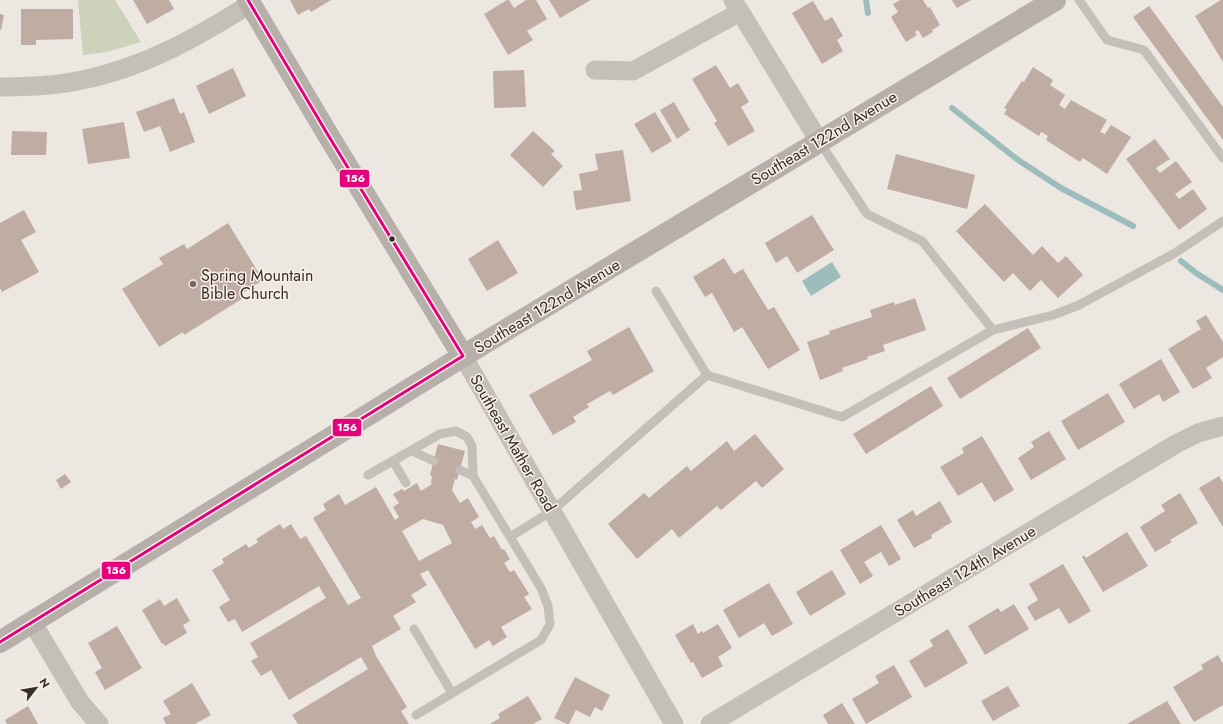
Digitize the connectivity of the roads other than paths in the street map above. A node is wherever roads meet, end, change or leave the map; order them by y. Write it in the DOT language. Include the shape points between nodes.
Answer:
graph roads {
  1 [pos="1055,0"];
  2 [pos="1079,0"];
  3 [pos="249,2"];
  4 [pos="736,6"];
  5 [pos="595,70"];
  6 [pos="0,87"];
  7 [pos="819,141"];
  8 [pos="1223,158"];
  9 [pos="1223,221"];
  10 [pos="656,291"];
  11 [pos="993,330"];
  12 [pos="463,356"];
  13 [pos="707,375"];
  14 [pos="1223,426"];
  15 [pos="412,450"];
  16 [pos="393,461"];
  17 [pos="434,461"];
  18 [pos="460,470"];
  19 [pos="368,475"];
  20 [pos="473,476"];
  21 [pos="406,483"];
  22 [pos="552,511"];
  23 [pos="510,537"];
  24 [pos="32,622"];
  25 [pos="414,629"];
  26 [pos="0,642"];
  27 [pos="452,693"];
  28 [pos="416,715"];
  29 [pos="99,724"];
  30 [pos="674,724"];
  31 [pos="710,724"];
  1 -- 7 [label="main road, Southeast 122nd Avenue"];
  2 -- 8 [label="lane" via="1108,40 1144,50"];
  3 -- 6 [label="street" via="208,30 128,68 82,80 35,87"];
  3 -- 12 [label="main road, Southeast Mather Road"];
  4 -- 5 [label="street" via="633,71"];
  4 -- 7 [label="street"];
  7 -- 11 [label="lane" via="867,214 922,241"];
  7 -- 12 [label="main road, Southeast 122nd Avenue"];
  9 -- 11 [label="lane" via="1175,253 1079,305 1053,315"];
  10 -- 13 [label="lane"];
  11 -- 13 [label="lane" via="842,417"];
  12 -- 22 [label="street, Southeast Mather Road"];
  12 -- 24 [label="main road, Southeast 122nd Avenue"];
  13 -- 22 [label="lane"];
  14 -- 31 [label="street, Southeast 124th Avenue" via="1198,433 1176,444"];
  15 -- 16 [label="lane"];
  15 -- 17 [label="lane"];
  15 -- 20 [label="lane" via="440,434 456,431 467,438 472,446"];
  16 -- 19 [label="lane"];
  16 -- 21 [label="lane"];
  18 -- 20 [label="lane"];
  20 -- 23 [label="lane"];
  22 -- 23 [label="lane"];
  22 -- 30 [label="street, Southeast Mather Road"];
  23 -- 27 [label="lane" via="541,588 548,606 550,624 541,640"];
  24 -- 26 [label="main road, Southeast 122nd Avenue"];
  24 -- 29 [label="street" via="80,702"];
  25 -- 27 [label="lane"];
  27 -- 28 [label="lane"];
}
